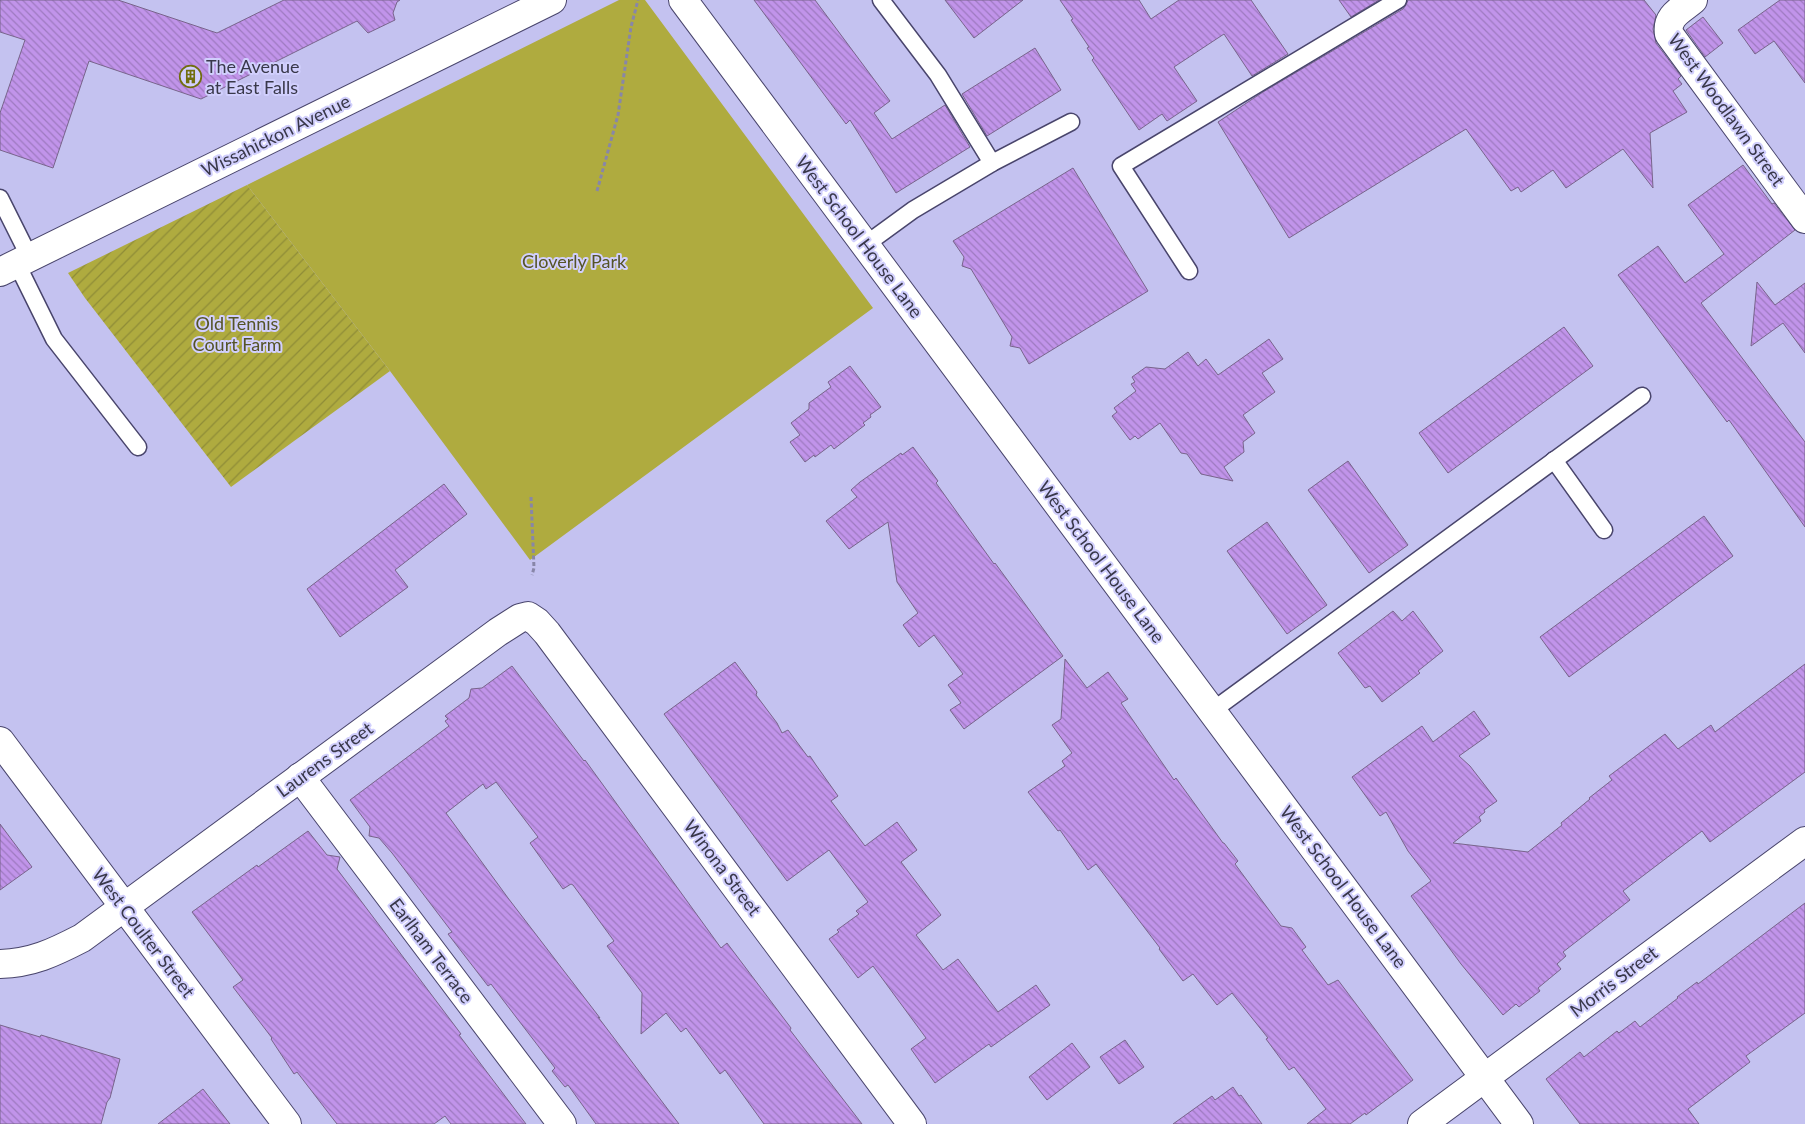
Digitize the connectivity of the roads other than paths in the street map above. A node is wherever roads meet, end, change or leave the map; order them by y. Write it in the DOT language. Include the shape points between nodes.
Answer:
graph roads {
  1 [pos="552,0"];
  2 [pos="683,0"];
  3 [pos="881,0"];
  4 [pos="1398,0"];
  5 [pos="1693,0"];
  6 [pos="1071,122"];
  7 [pos="992,163"];
  8 [pos="0,198"];
  9 [pos="1805,219"];
  10 [pos="865,245"];
  11 [pos="16,265"];
  12 [pos="1189,271"];
  13 [pos="1642,396"];
  14 [pos="138,447"];
  15 [pos="1554,460"];
  16 [pos="1604,530"];
  17 [pos="528,616"];
  18 [pos="1212,711"];
  19 [pos="0,741"];
  20 [pos="300,777"];
  21 [pos="1805,840"];
  22 [pos="124,907"];
  23 [pos="0,964"];
  24 [pos="1484,1078"];
  25 [pos="288,1124"];
  26 [pos="562,1124"];
  27 [pos="912,1124"];
  28 [pos="1422,1124"];
  29 [pos="1519,1124"];
  1 -- 11 [label="street, Wissahickon Avenue"];
  2 -- 10 [label="street, West School House Lane"];
  3 -- 7 [label="lane" via="938,75"];
  4 -- 12 [label="lane" via="1121,166"];
  5 -- 9 [label="street, West Woodlawn Street" via="1671,18 1667,25 1668,34"];
  6 -- 7 [label="lane"];
  7 -- 10 [label="lane" via="913,210"];
  8 -- 11 [label="lane"];
  10 -- 18 [label="street, West School House Lane"];
  11 -- 14 [label="lane" via="54,339"];
  13 -- 15 [label="lane"];
  15 -- 16 [label="lane"];
  15 -- 18 [label="lane"];
  17 -- 20 [label="street, Laurens Street" via="498,632"];
  17 -- 27 [label="street, Winona Street" via="547,633"];
  18 -- 24 [label="street, West School House Lane"];
  19 -- 22 [label="street, West Coulter Street"];
  20 -- 22 [label="street, Laurens Street"];
  20 -- 26 [label="street, Earlham Terrace"];
  21 -- 24 [label="street, Morris Street"];
  22 -- 23 [label="street, Laurens Street" via="82,938 52,954 19,963"];
  22 -- 25 [label="street, West Coulter Street"];
  24 -- 28 [label="street, Morris Street"];
  24 -- 29 [label="street, West School House Lane"];
}
